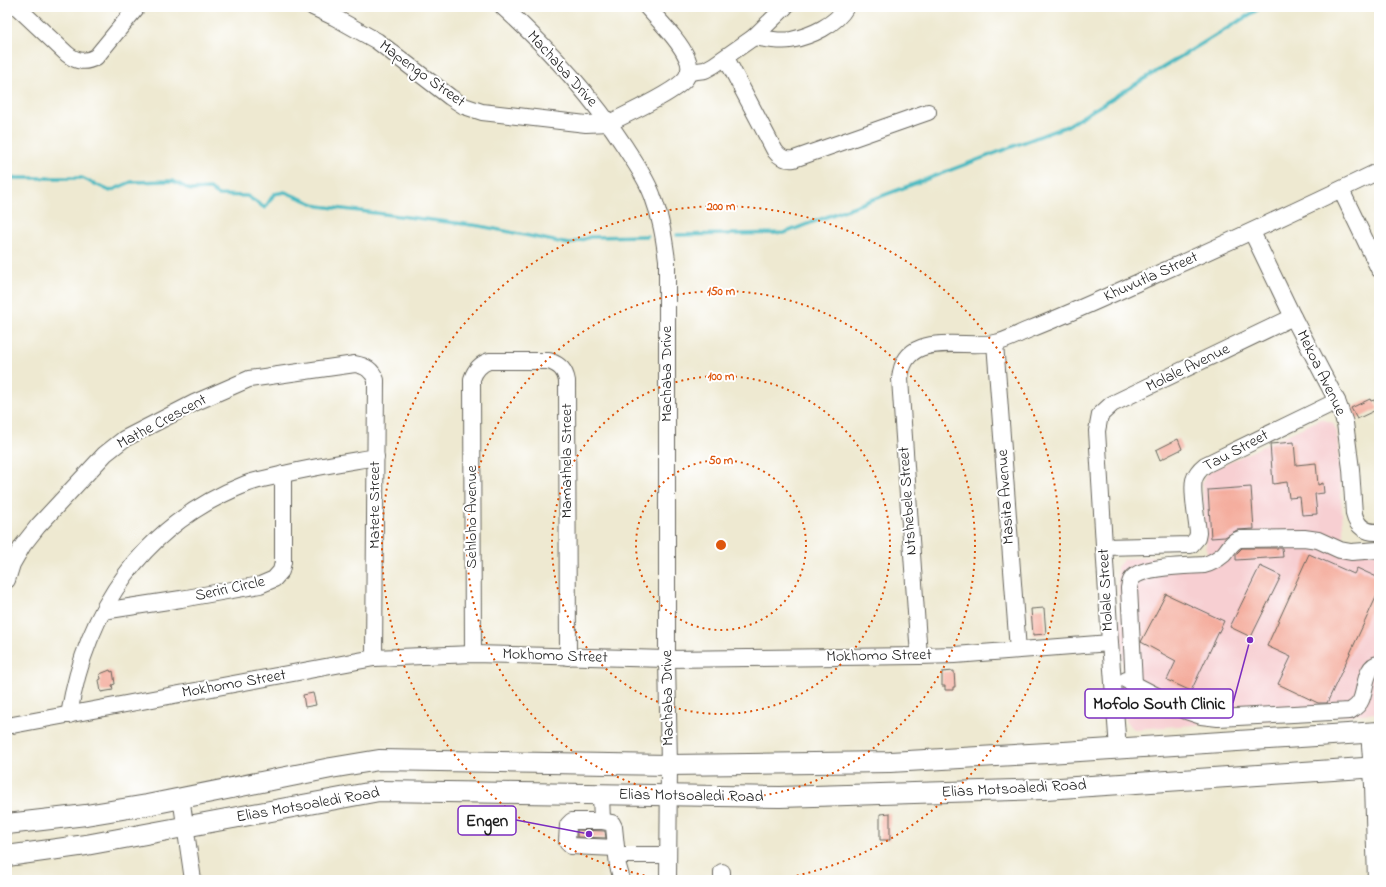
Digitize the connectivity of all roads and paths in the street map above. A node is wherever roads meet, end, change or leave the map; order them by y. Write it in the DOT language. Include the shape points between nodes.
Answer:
graph roads {
  1 [pos="17,7"];
  2 [pos="137,7"];
  3 [pos="313,7"];
  4 [pos="503,7"];
  5 [pos="647,7"];
  6 [pos="785,7"];
  7 [pos="846,7"];
  8 [pos="754,37"];
  9 [pos="726,58"];
  10 [pos="689,72"];
  11 [pos="928,112"];
  12 [pos="609,123"];
  13 [pos="1379,172"];
  14 [pos="1341,190"];
  15 [pos="1252,232"];
  16 [pos="1379,269"];
  17 [pos="1293,317"];
  18 [pos="995,343"];
  19 [pos="914,351"];
  20 [pos="355,364"];
  21 [pos="472,379"];
  22 [pos="1337,401"];
  23 [pos="1096,431"];
  24 [pos="376,457"];
  25 [pos="283,474"];
  26 [pos="1379,532"];
  27 [pos="1104,547"];
  28 [pos="1379,550"];
  29 [pos="7,580"];
  30 [pos="103,611"];
  31 [pos="1110,643"];
  32 [pos="1018,650"];
  33 [pos="473,654"];
  34 [pos="919,656"];
  35 [pos="568,657"];
  36 [pos="374,658"];
  37 [pos="667,659"];
  38 [pos="1379,664"];
  39 [pos="1112,673"];
  40 [pos="1134,684"];
  41 [pos="69,715"];
  42 [pos="7,726"];
  43 [pos="1374,732"];
  44 [pos="1118,749"];
  45 [pos="669,765"];
  46 [pos="1375,767"];
  47 [pos="601,794"];
  48 [pos="668,796"];
  49 [pos="181,797"];
  50 [pos="602,821"];
  51 [pos="7,824"];
  52 [pos="186,828"];
  53 [pos="616,851"];
  54 [pos="668,855"];
  55 [pos="7,856"];
  56 [pos="193,880"];
  57 [pos="622,880"];
  58 [pos="668,880"];
  59 [pos="1376,880"];
  1 -- 2 [label="street" via="67,54 83,62 96,57"];
  3 -- 12 [label="street, Mapengo Street" via="377,41 450,97 473,110 586,124"];
  4 -- 12 [label="street, Machaba Drive" via="561,64"];
  5 -- 10 [label="street" via="688,58"];
  6 -- 8 [label="street"];
  7 -- 8 [label="street" via="832,23 790,40"];
  8 -- 9 [label="street"];
  9 -- 10 [label="street" via="705,70"];
  9 -- 11 [label="street" via="775,151 780,157 787,159 794,159"];
  10 -- 12 [label="street" via="672,90"];
  12 -- 37 [label="street, Machaba Drive" via="639,168 653,196 665,240"];
  13 -- 14 [label="street, Khuvutla Street"];
  14 -- 15 [label="street, Khuvutla Street"];
  14 -- 16 [label="street"];
  15 -- 17 [label="street, Mekoa Avenue"];
  15 -- 18 [label="street, Khuvutla Street" via="1058,318"];
  17 -- 22 [label="street, Mekoa Avenue"];
  17 -- 23 [label="street, Molale Avenue" via="1112,404 1100,415"];
  18 -- 19 [label="street, Khuvutla Street" via="926,346"];
  18 -- 32 [label="street, Masita Avenue"];
  19 -- 34 [label="street, Ntshebele Street" via="904,360 900,379"];
  20 -- 24 [label="street, Matete Street" via="368,369 376,380"];
  20 -- 29 [label="street, Mathe Crescent" via="248,379 124,439 105,454 38,526 19,551"];
  21 -- 33 [label="street, Sehloho Avenue"];
  21 -- 35 [label="street, Mamathela Street" via="478,368 489,361 549,361 563,369 566,375"];
  22 -- 26 [label="street, Mekoa Avenue" via="1345,423 1355,521 1366,530"];
  22 -- 27 [label="street, Tau Street" via="1205,465 1194,480 1198,533 1191,545"];
  23 -- 27 [label="street, Molale Street"];
  24 -- 25 [label="street"];
  24 -- 36 [label="street, Matete Street"];
  25 -- 30 [label="street" via="246,484 188,513 139,558"];
  25 -- 30 [label="street, Seriri Circle" via="283,562 281,571 274,579 181,599"];
  27 -- 31 [label="street, Molale Street"];
  28 -- 40 [label="street" via="1351,552 1318,540 1304,538 1240,540 1211,563 1148,570 1136,575 1131,579 1129,588"];
  30 -- 41 [label="street" via="80,662"];
  31 -- 32 [label="street, Mokhomo Street"];
  31 -- 39 [label="street, Molale Street"];
  32 -- 34 [label="street, Mokhomo Street"];
  33 -- 35 [label="street, Mokhomo Street"];
  33 -- 36 [label="street, Mokhomo Street"];
  34 -- 37 [label="street, Mokhomo Street"];
  35 -- 37 [label="street, Mokhomo Street"];
  36 -- 41 [label="street, Mokhomo Street"];
  37 -- 45 [label="street, Machaba Drive"];
  38 -- 40 [label="street" via="1370,670 1361,700 1350,711 1218,718 1201,716"];
  39 -- 40 [label="street"];
  39 -- 44 [label="street, Molale Street"];
  41 -- 42 [label="street, Mokhomo Street"];
  43 -- 44 [label="main road, Elias Motsoaledi Road"];
  43 -- 46 [label="street"];
  44 -- 45 [label="main road, Elias Motsoaledi Road" via="890,762"];
  45 -- 48 [label="street, Machaba Drive"];
  45 -- 49 [label="main road, Elias Motsoaledi Road" via="379,760"];
  46 -- 48 [label="main road, Elias Motsoaledi Road" via="1045,789 780,797"];
  46 -- 59 [label="street"];
  47 -- 48 [label="main road, Elias Motsoaledi Road"];
  47 -- 50 [label="street"];
  47 -- 52 [label="main road, Elias Motsoaledi Road" via="379,791"];
  48 -- 54 [label="street, Machaba Drive"];
  49 -- 51 [label="main road, Elias Motsoaledi Road" via="147,805"];
  49 -- 52 [label="street"];
  50 -- 53 [label="street" via="613,825"];
  50 -- 53 [label="street" via="572,822 567,828 567,842 574,846"];
  52 -- 55 [label="main road, Elias Motsoaledi Road"];
  52 -- 56 [label="street"];
  53 -- 54 [label="street"];
  53 -- 57 [label="street"];
  54 -- 58 [label="street, Machaba Drive"];
}
